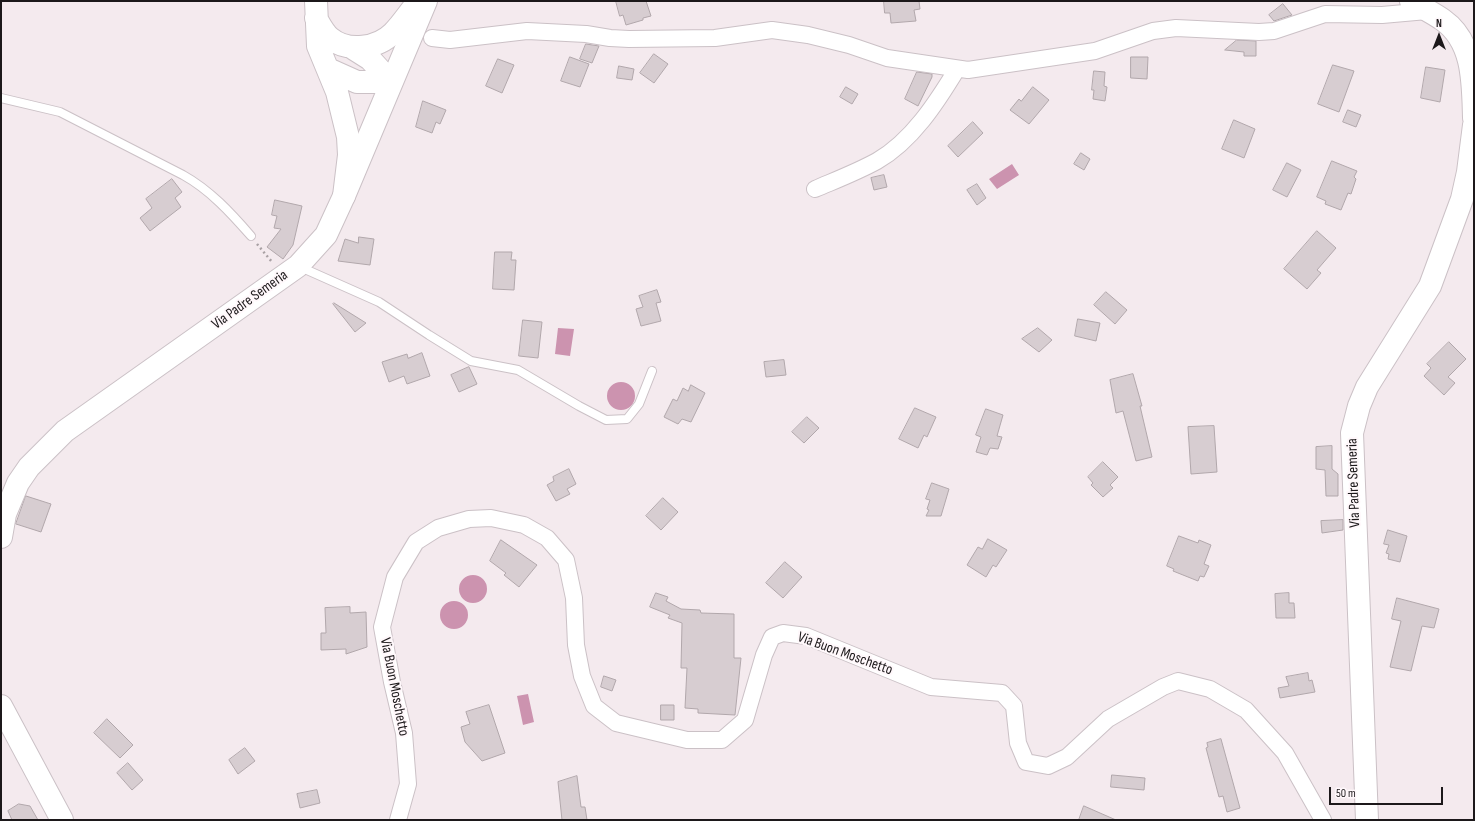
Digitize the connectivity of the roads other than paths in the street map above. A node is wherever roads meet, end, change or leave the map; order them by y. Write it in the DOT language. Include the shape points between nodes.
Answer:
graph roads {
  1 [pos="419,1"];
  2 [pos="426,1"];
  3 [pos="1419,6"];
  4 [pos="316,10"];
  5 [pos="432,38"];
  6 [pos="351,47"];
  7 [pos="328,69"];
  8 [pos="957,69"];
  9 [pos="391,82"];
  10 [pos="1,98"];
  11 [pos="1474,118"];
  12 [pos="1474,126"];
  13 [pos="815,189"];
  14 [pos="344,196"];
  15 [pos="251,236"];
  16 [pos="291,271"];
  17 [pos="652,371"];
  18 [pos="1,537"];
  19 [pos="1,706"];
  20 [pos="62,820"];
  21 [pos="398,820"];
  22 [pos="1323,820"];
  23 [pos="1367,820"];
  1 -- 6 [label="main road" via="393,33 369,45"];
  2 -- 9 [label="main road, Via Padre Semeria"];
  3 -- 8 [label="street" via="1382,15 1325,14 1274,30 1259,32 1176,28 1153,31 1089,52 991,68"];
  3 -- 11 [label="main road" via="1444,20 1458,34 1464,45 1473,81"];
  4 -- 6 [label="main road" via="331,39"];
  4 -- 7 [label="main road" via="318,46"];
  5 -- 8 [label="street" via="450,40 527,31 629,39 715,38 772,30 822,38 887,58"];
  6 -- 9 [label="main road" via="370,59"];
  7 -- 9 [label="main road" via="357,82"];
  7 -- 14 [label="main road" via="341,106 348,137"];
  8 -- 13 [label="street" via="902,142 878,160"];
  9 -- 14 [label="main road, Via Padre Semeria"];
  10 -- 15 [label="lane" via="60,112 196,182 234,216"];
  12 -- 23 [label="main road, Via Padre Semeria" via="1462,199 1430,286 1367,388 1352,433"];
  14 -- 16 [label="main road, Via Padre Semeria" via="326,235"];
  16 -- 17 [label="lane" via="379,302 472,361 518,370 606,420 627,419 639,404"];
  16 -- 18 [label="main road, Via Padre Semeria" via="65,431 29,467 18,483 5,514"];
  19 -- 20 [label="main road"];
  21 -- 22 [label="street, Via Buon Moschetto" via="408,784 404,733 382,628 395,577 416,542 438,528 469,519 491,518 524,525 547,538 566,560 574,598 576,645 582,676 594,706 616,723 687,740 722,740 745,720 764,654 772,637 783,632 806,636 931,687 1002,693 1014,706 1018,743 1026,762 1048,766 1067,757 1108,719 1162,687 1178,681 1210,689 1246,710 1285,752"];
}
